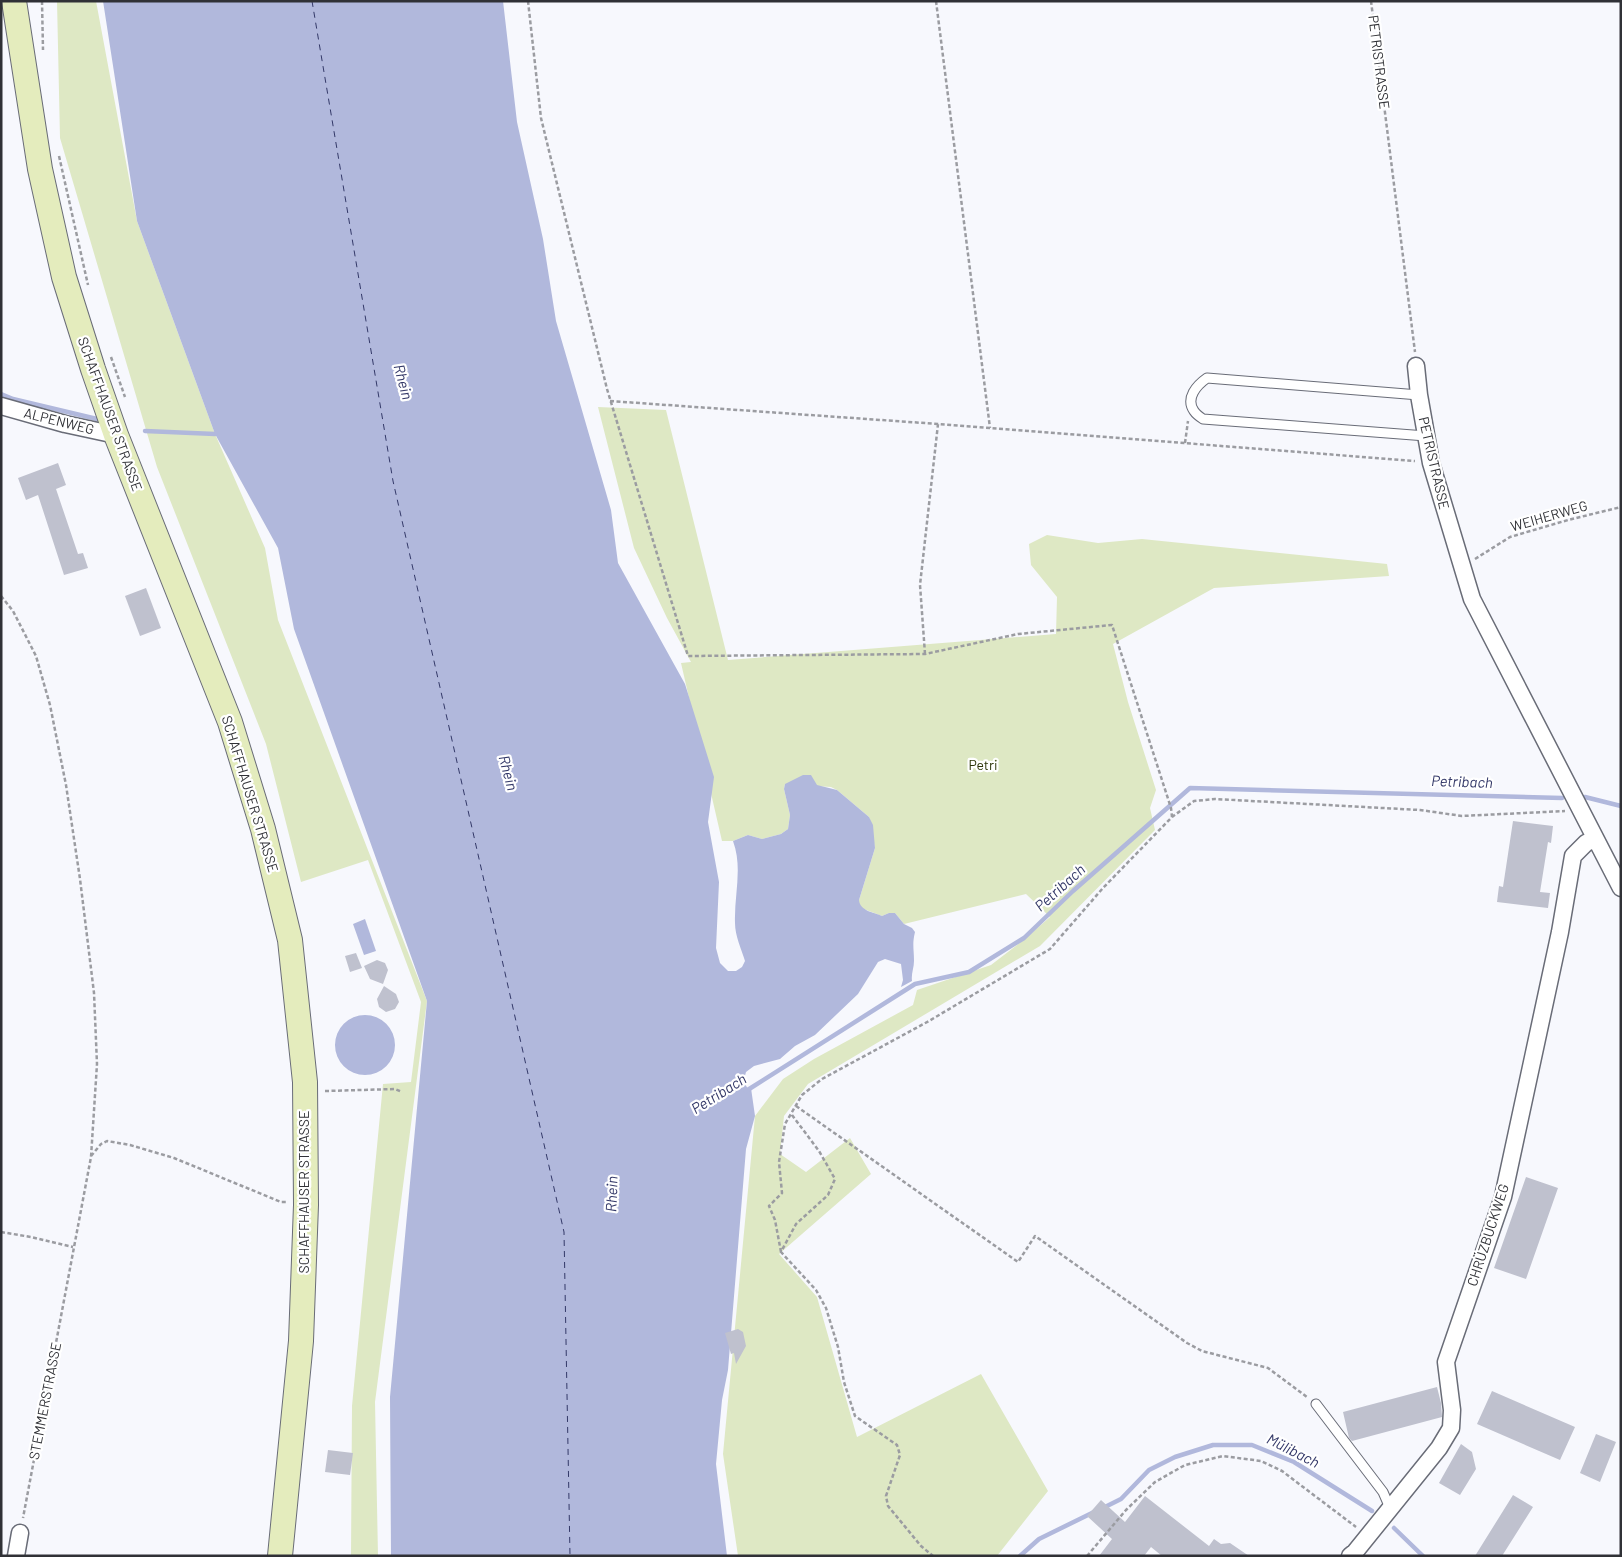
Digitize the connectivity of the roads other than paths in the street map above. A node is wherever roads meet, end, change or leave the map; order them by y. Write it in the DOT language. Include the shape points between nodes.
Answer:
graph roads {
  1 [pos="14,1"];
  2 [pos="1416,366"];
  3 [pos="1419,395"];
  4 [pos="1,406"];
  5 [pos="116,435"];
  6 [pos="1426,436"];
  7 [pos="1594,839"];
  8 [pos="1621,888"];
  9 [pos="1316,1404"];
  10 [pos="1390,1508"];
  11 [pos="20,1533"];
  12 [pos="1355,1554"];
  13 [pos="16,1556"];
  14 [pos="280,1556"];
  1 -- 5 [label="main road, SCHAFFHAUSER STRASSE" via="40,169 64,277"];
  2 -- 3 [label="street, PETRISTRASSE"];
  3 -- 6 [label="street, PETRISTRASSE"];
  3 -- 6 [label="lane" via="1207,378 1196,385 1190,400 1193,411 1203,419"];
  4 -- 5 [label="street, ALPENWEG"];
  5 -- 14 [label="main road, SCHAFFHAUSER STRASSE" via="230,722 263,829 290,940 305,1082 306,1205 300,1341"];
  6 -- 7 [label="street, PETRISTRASSE" via="1431,463 1472,599"];
  7 -- 8 [label="street, PETRISTRASSE"];
  7 -- 10 [label="street, CHRÜZBUCKWEG" via="1573,856 1560,932 1502,1197 1446,1362 1451,1428 1439,1448"];
  9 -- 10 [label="lane" via="1383,1492"];
  10 -- 12 [label="street, CHRÜZBUCKWEG"];
  11 -- 13 [label="street"];
}
